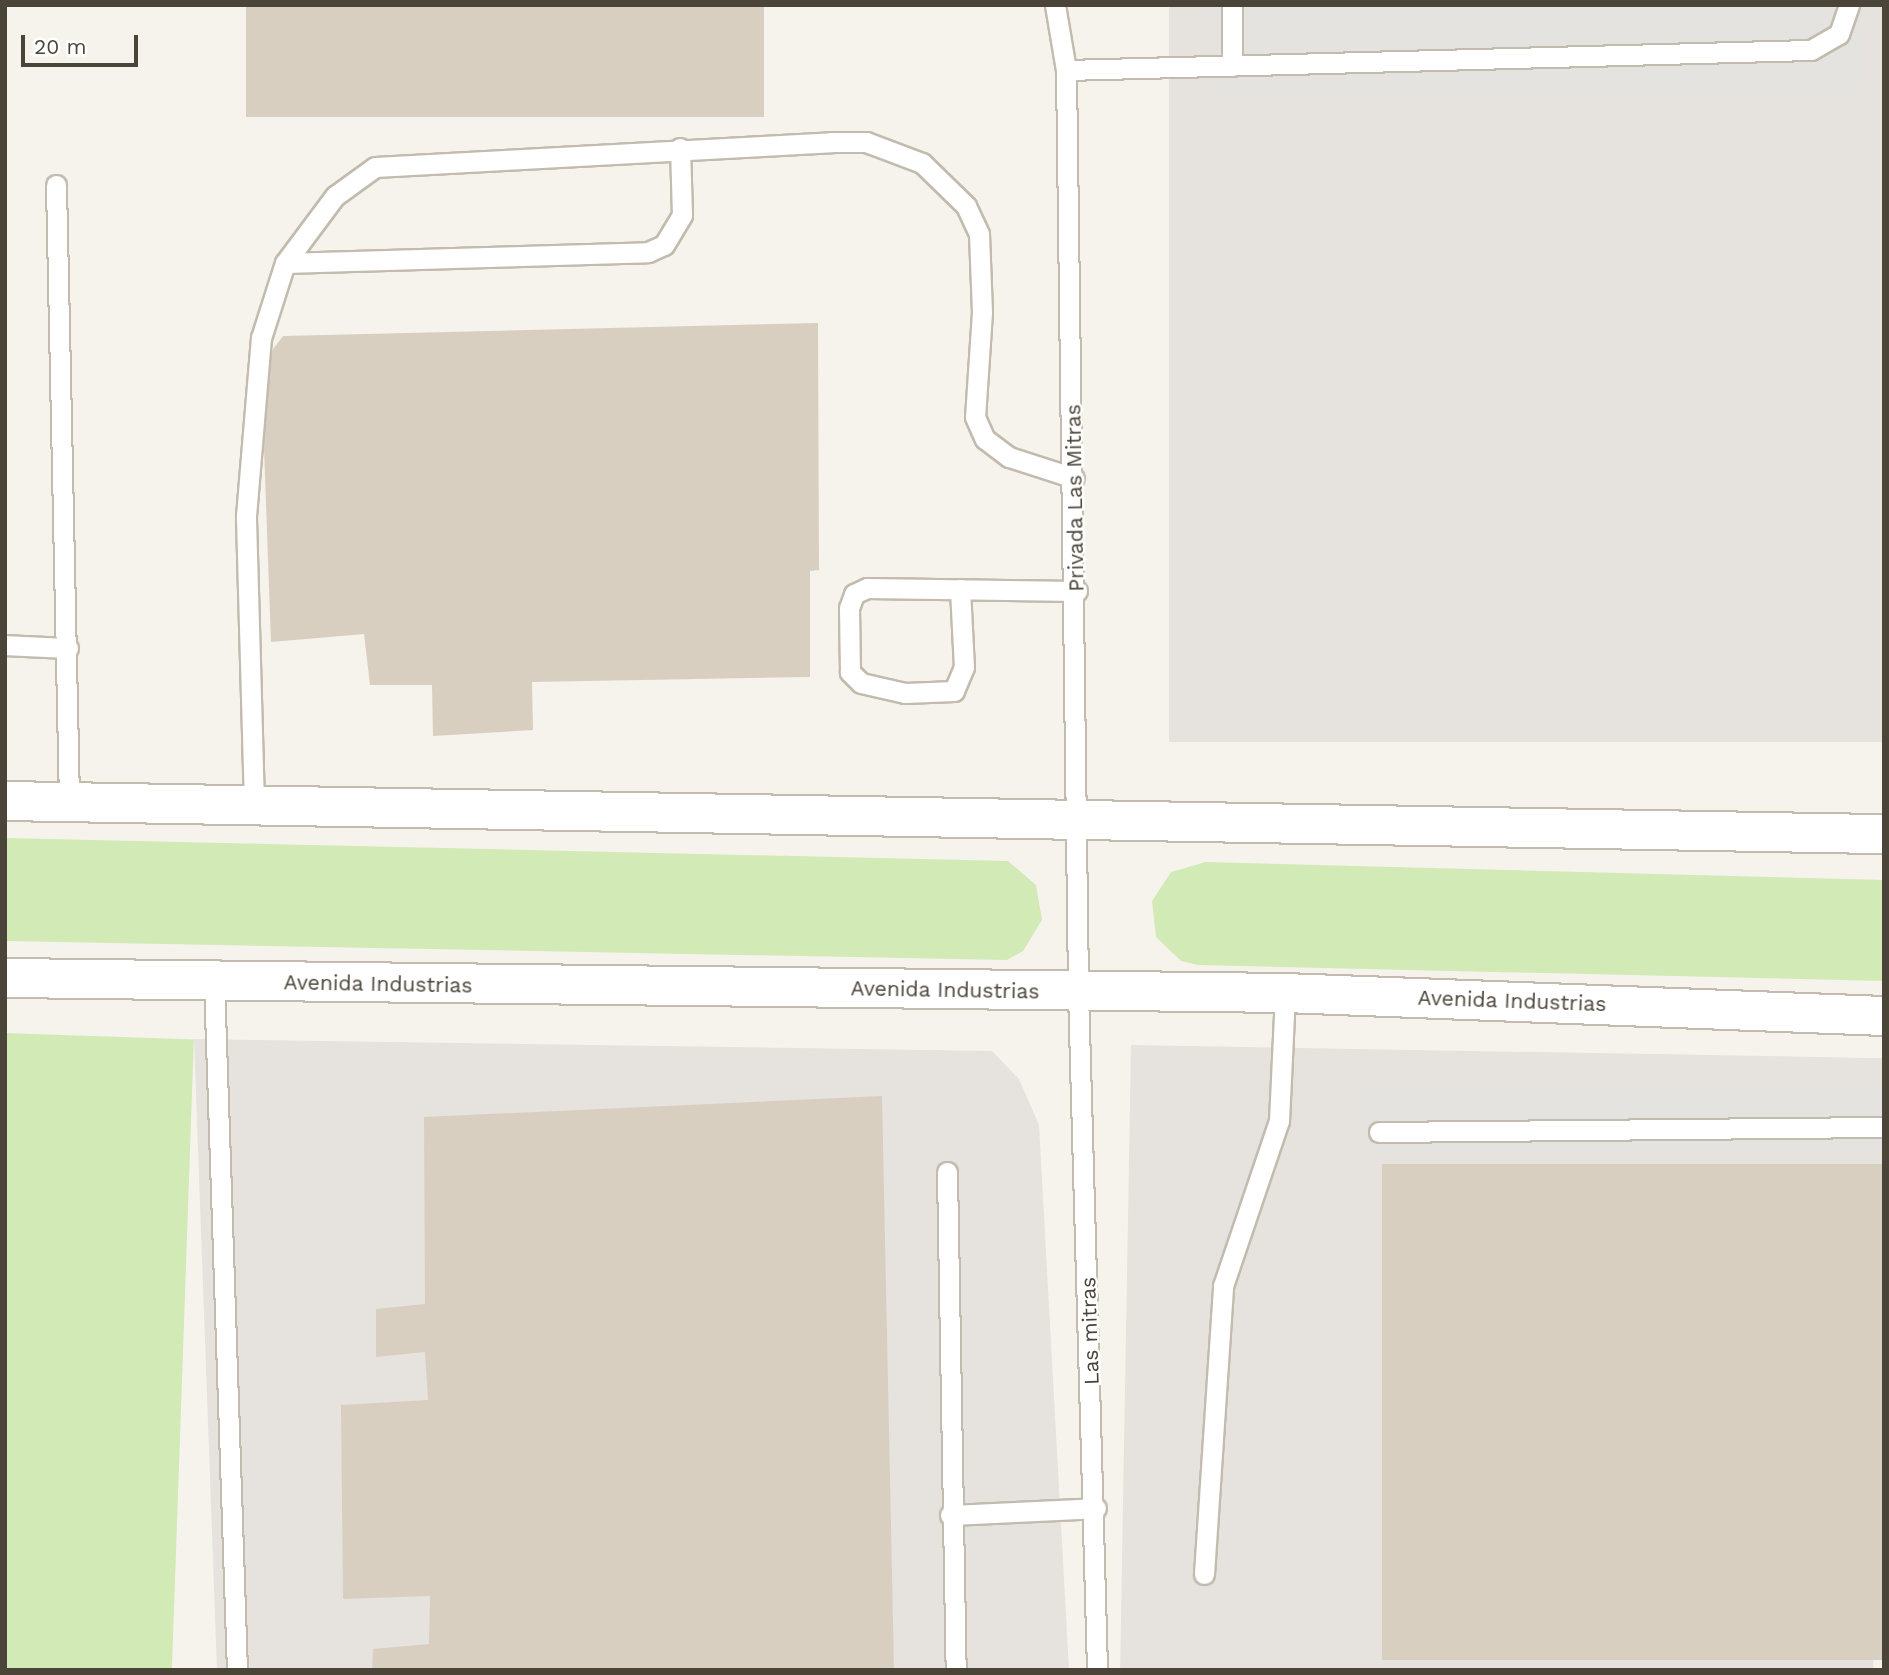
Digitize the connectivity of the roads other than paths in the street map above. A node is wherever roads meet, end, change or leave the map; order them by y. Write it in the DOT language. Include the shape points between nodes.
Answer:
graph roads {
  1 [pos="1055,5"];
  2 [pos="1232,5"];
  3 [pos="1849,5"];
  4 [pos="1232,66"];
  5 [pos="1066,70"];
  6 [pos="680,148"];
  7 [pos="56,185"];
  8 [pos="285,263"];
  9 [pos="1074,478"];
  10 [pos="960,589"];
  11 [pos="1077,590"];
  12 [pos="5,645"];
  13 [pos="68,648"];
  14 [pos="5,802"];
  15 [pos="69,802"];
  16 [pos="254,805"];
  17 [pos="1080,818"];
  18 [pos="1884,834"];
  19 [pos="5,978"];
  20 [pos="214,982"];
  21 [pos="1078,992"];
  22 [pos="1285,993"];
  23 [pos="1884,1016"];
  24 [pos="1884,1127"];
  25 [pos="1379,1132"];
  26 [pos="947,1172"];
  27 [pos="1096,1508"];
  28 [pos="950,1515"];
  29 [pos="1204,1574"];
  30 [pos="237,1670"];
  31 [pos="956,1670"];
  32 [pos="1097,1670"];
  1 -- 5 [label="lane, Privada Las Mitras"];
  2 -- 4 [label="lane"];
  3 -- 4 [label="lane" via="1839,34 1811,50"];
  4 -- 5 [label="lane"];
  5 -- 9 [label="lane, Privada Las Mitras"];
  6 -- 8 [label="lane" via="375,167 335,196"];
  6 -- 8 [label="lane" via="682,215 664,245 648,252"];
  6 -- 9 [label="lane" via="866,142 922,163 966,206 979,234 982,312 975,417 985,439 1009,457"];
  7 -- 13 [label="lane"];
  8 -- 16 [label="lane" via="261,338 246,516"];
  9 -- 11 [label="lane, Privada Las Mitras"];
  10 -- 10 [label="lane" via="867,588 854,594 849,672 861,682 905,693 954,691 964,667"];
  10 -- 11 [label="lane"];
  11 -- 17 [label="lane, Privada Las Mitras"];
  12 -- 13 [label="lane"];
  13 -- 15 [label="lane"];
  14 -- 15 [label="street"];
  15 -- 16 [label="street"];
  16 -- 17 [label="street"];
  17 -- 18 [label="street"];
  17 -- 21 [label="lane, Privada Las Mitras"];
  19 -- 20 [label="street, Avenida Industrias"];
  20 -- 21 [label="street, Avenida Industrias"];
  20 -- 30 [label="lane"];
  21 -- 22 [label="street, Avenida Industrias"];
  21 -- 27 [label="lane, Las mitras"];
  22 -- 23 [label="street, Avenida Industrias"];
  22 -- 29 [label="lane" via="1279,1121 1223,1286"];
  24 -- 25 [label="lane"];
  26 -- 28 [label="lane"];
  27 -- 28 [label="lane"];
  27 -- 32 [label="lane, Las mitras"];
  28 -- 31 [label="lane"];
}
